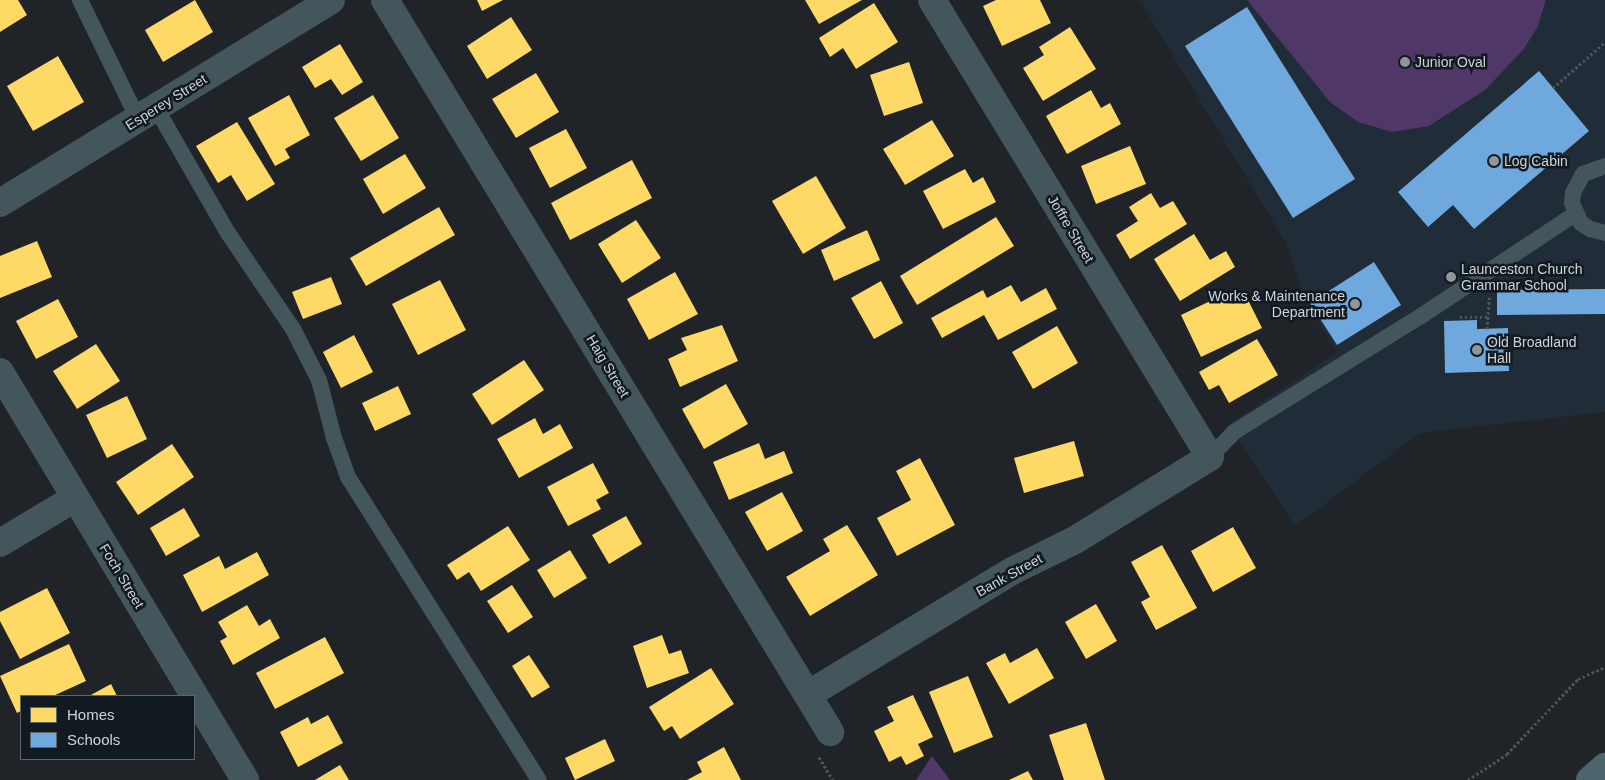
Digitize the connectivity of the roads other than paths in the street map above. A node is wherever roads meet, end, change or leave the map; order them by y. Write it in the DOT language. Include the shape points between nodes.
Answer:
graph roads {
  1 [pos="80,0"];
  2 [pos="331,0"];
  3 [pos="385,0"];
  4 [pos="932,0"];
  5 [pos="147,113"];
  6 [pos="1605,166"];
  7 [pos="0,203"];
  8 [pos="1575,214"];
  9 [pos="1605,233"];
  10 [pos="0,372"];
  11 [pos="1210,457"];
  12 [pos="75,498"];
  13 [pos="0,543"];
  14 [pos="809,694"];
  15 [pos="194,695"];
  16 [pos="195,697"];
  17 [pos="822,742"];
  18 [pos="1605,768"];
  19 [pos="245,780"];
  20 [pos="539,780"];
  21 [pos="1590,780"];
  1 -- 5 [label="lane"];
  2 -- 5 [label="street, Esperey Street"];
  3 -- 14 [label="street, Haig Street"];
  4 -- 11 [label="street, Joffre Street"];
  5 -- 7 [label="street, Esperey Street"];
  5 -- 20 [label="lane" via="293,329 319,380 348,477"];
  6 -- 8 [label="lane" via="1592,168 1576,183 1573,193"];
  8 -- 9 [label="lane" via="1590,229"];
  8 -- 11 [label="lane" via="1488,274 1234,432"];
  10 -- 12 [label="street, Foch Street"];
  11 -- 14 [label="street, Bank Street" via="1075,540 1012,571"];
  12 -- 13 [label="street"];
  12 -- 15 [label="street, Foch Street"];
  14 -- 17 [label="street, Haig Street"];
  16 -- 19 [label="street, Foch Street"];
  18 -- 21 [label="highway"];
}
